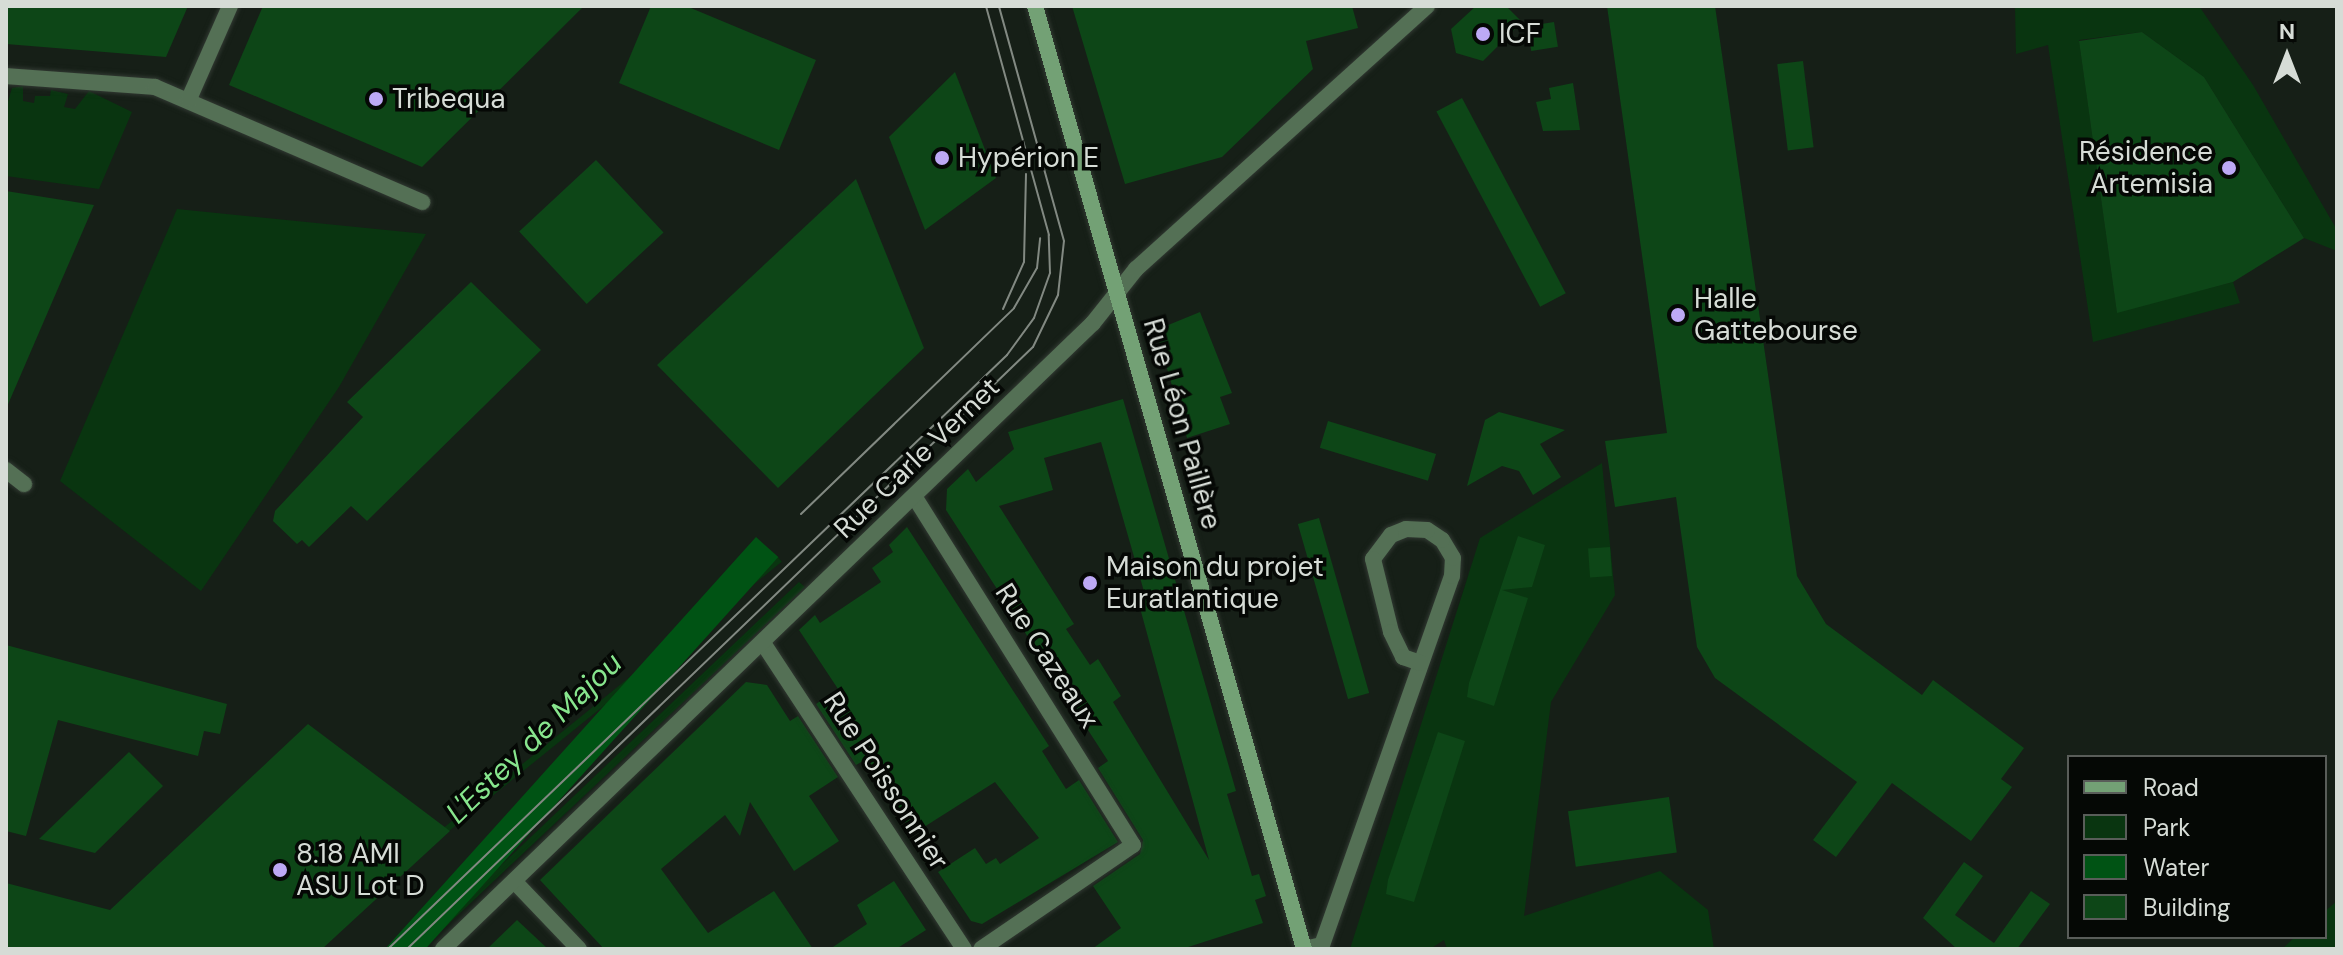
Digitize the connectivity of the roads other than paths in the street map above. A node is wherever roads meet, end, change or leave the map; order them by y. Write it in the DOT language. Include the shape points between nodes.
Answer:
graph roads {
  1 [pos="230,6"];
  2 [pos="1035,6"];
  3 [pos="1427,6"];
  4 [pos="6,76"];
  5 [pos="189,99"];
  6 [pos="422,202"];
  7 [pos="1118,293"];
  8 [pos="6,470"];
  9 [pos="24,484"];
  10 [pos="914,496"];
  11 [pos="763,643"];
  12 [pos="1420,663"];
  13 [pos="514,881"];
  14 [pos="443,949"];
  15 [pos="579,949"];
  16 [pos="964,949"];
  17 [pos="981,949"];
  18 [pos="1304,949"];
  1 -- 5 [label="street"];
  2 -- 7 [label="street, Rue Léon Paillère"];
  3 -- 7 [label="street, Rue Carle Vernet" via="1332,98 1282,132"];
  4 -- 5 [label="street" via="155,87"];
  5 -- 6 [label="street"];
  7 -- 10 [label="street, Rue Carle Vernet"];
  7 -- 18 [label="street, Rue Léon Paillère"];
  8 -- 9 [label="street"];
  10 -- 11 [label="street, Rue Carle Vernet"];
  10 -- 17 [label="street, Rue Cazeaux" via="1133,845"];
  11 -- 13 [label="street, Rue Carle Vernet"];
  11 -- 16 [label="street, Rue Poissonnier"];
  12 -- 12 [label="street, Rue Léon Paillère" via="1453,558 1427,530 1406,529 1391,535 1373,559 1391,632 1403,657"];
  12 -- 18 [label="street, Rue Léon Paillère" via="1322,945"];
  13 -- 14 [label="street, Rue Carle Vernet"];
  13 -- 15 [label="street"];
}
